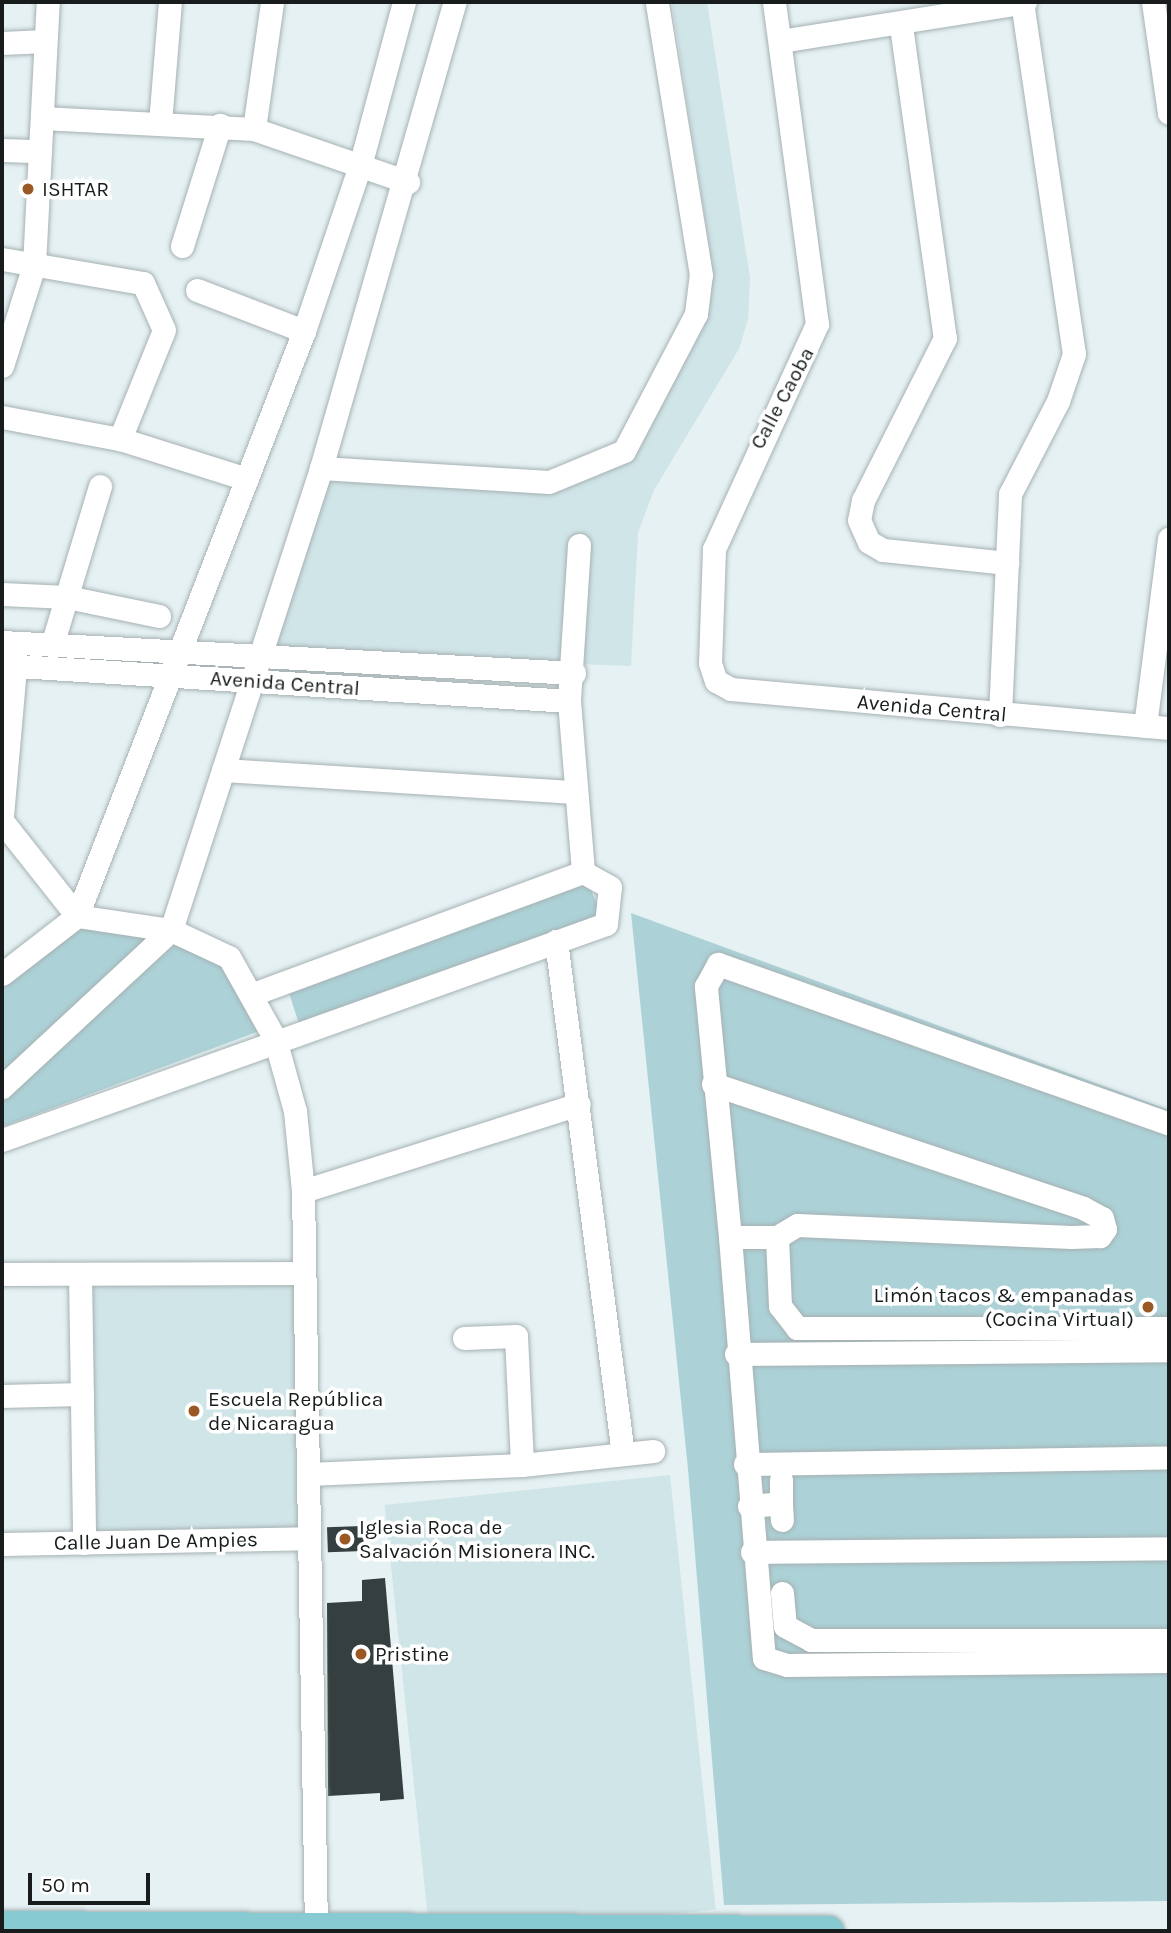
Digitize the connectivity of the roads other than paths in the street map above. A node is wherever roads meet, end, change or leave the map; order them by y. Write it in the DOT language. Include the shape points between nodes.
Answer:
graph roads {
  1 [pos="47,2"];
  2 [pos="170,2"];
  3 [pos="272,2"];
  4 [pos="404,2"];
  5 [pos="455,2"];
  6 [pos="657,2"];
  7 [pos="774,2"];
  8 [pos="1023,2"];
  9 [pos="1153,2"];
  10 [pos="901,26"];
  11 [pos="45,41"];
  12 [pos="780,41"];
  13 [pos="2,43"];
  14 [pos="1167,72"];
  15 [pos="1169,113"];
  16 [pos="42,118"];
  17 [pos="160,123"];
  18 [pos="220,125"];
  19 [pos="254,129"];
  20 [pos="2,150"];
  21 [pos="40,151"];
  22 [pos="360,166"];
  23 [pos="408,182"];
  24 [pos="182,246"];
  25 [pos="2,259"];
  26 [pos="34,265"];
  27 [pos="197,290"];
  28 [pos="304,331"];
  29 [pos="2,366"];
  30 [pos="2,417"];
  31 [pos="120,439"];
  32 [pos="321,467"];
  33 [pos="247,479"];
  34 [pos="100,486"];
  35 [pos="579,545"];
  36 [pos="1167,554"];
  37 [pos="1007,563"];
  38 [pos="2,594"];
  39 [pos="66,597"];
  40 [pos="159,616"];
  41 [pos="2,642"];
  42 [pos="52,645"];
  43 [pos="183,652"];
  44 [pos="259,659"];
  45 [pos="709,663"];
  46 [pos="8,665"];
  47 [pos="574,673"];
  48 [pos="174,674"];
  49 [pos="251,681"];
  50 [pos="569,701"];
  51 [pos="1000,715"];
  52 [pos="1145,726"];
  53 [pos="1169,728"];
  54 [pos="223,770"];
  55 [pos="575,792"];
  56 [pos="2,819"];
  57 [pos="583,872"];
  58 [pos="77,916"];
  59 [pos="171,930"];
  60 [pos="556,941"];
  61 [pos="2,974"];
  62 [pos="251,995"];
  63 [pos="275,1039"];
  64 [pos="713,1084"];
  65 [pos="2,1087"];
  66 [pos="579,1104"];
  67 [pos="1169,1124"];
  68 [pos="2,1140"];
  69 [pos="303,1191"];
  70 [pos="730,1237"];
  71 [pos="777,1237"];
  72 [pos="303,1273"];
  73 [pos="2,1275"];
  74 [pos="80,1275"];
  75 [pos="1169,1328"];
  76 [pos="464,1338"];
  77 [pos="1169,1350"];
  78 [pos="736,1354"];
  79 [pos="82,1394"];
  80 [pos="2,1396"];
  81 [pos="653,1451"];
  82 [pos="623,1454"];
  83 [pos="1169,1457"];
  84 [pos="745,1464"];
  85 [pos="522,1465"];
  86 [pos="308,1474"];
  87 [pos="782,1501"];
  88 [pos="749,1506"];
  89 [pos="309,1538"];
  90 [pos="84,1543"];
  91 [pos="2,1544"];
  92 [pos="1169,1548"];
  93 [pos="752,1552"];
  94 [pos="756,1594"];
  95 [pos="1169,1640"];
  96 [pos="1169,1661"];
  97 [pos="2,1926"];
  98 [pos="196,1930"];
  99 [pos="316,1930"];
  100 [pos="489,1931"];
  101 [pos="778,1931"];
  102 [pos="829,1931"];
  1 -- 11 [label="street"];
  2 -- 17 [label="street"];
  3 -- 19 [label="street"];
  4 -- 22 [label="street"];
  5 -- 23 [label="street"];
  6 -- 32 [label="street" via="701,275 696,314 624,450 550,482"];
  7 -- 12 [label="street, Calle Caoba"];
  8 -- 10 [label="street"];
  8 -- 37 [label="street" via="1073,354 1058,401 1010,494"];
  9 -- 14 [label="street"];
  10 -- 12 [label="street"];
  10 -- 37 [label="street" via="945,338 863,500 859,520 869,542 883,550"];
  11 -- 13 [label="street"];
  11 -- 16 [label="street"];
  12 -- 45 [label="street, Calle Caoba" via="817,324 714,549"];
  14 -- 15 [label="street"];
  16 -- 17 [label="street"];
  16 -- 21 [label="street"];
  17 -- 18 [label="street"];
  18 -- 19 [label="street"];
  18 -- 24 [label="street"];
  19 -- 22 [label="street"];
  20 -- 21 [label="street"];
  21 -- 26 [label="street"];
  22 -- 23 [label="street"];
  22 -- 28 [label="street"];
  23 -- 32 [label="street"];
  25 -- 26 [label="street"];
  26 -- 29 [label="street"];
  26 -- 31 [label="street" via="143,283 159,308 164,330"];
  27 -- 28 [label="street"];
  28 -- 33 [label="street"];
  30 -- 31 [label="street"];
  31 -- 33 [label="street"];
  32 -- 44 [label="street"];
  33 -- 43 [label="street"];
  34 -- 39 [label="street"];
  35 -- 47 [label="street"];
  36 -- 52 [label="street"];
  37 -- 51 [label="street"];
  38 -- 39 [label="street"];
  39 -- 40 [label="street"];
  39 -- 42 [label="street"];
  41 -- 42 [label="street"];
  42 -- 43 [label="street"];
  43 -- 44 [label="street"];
  43 -- 48 [label="street"];
  44 -- 47 [label="street"];
  44 -- 49 [label="street"];
  45 -- 51 [label="street, Avenida Central" via="716,681 731,689"];
  46 -- 48 [label="street, Avenida Central"];
  46 -- 56 [label="street"];
  47 -- 50 [label="street"];
  48 -- 49 [label="street, Avenida Central"];
  48 -- 58 [label="street"];
  49 -- 50 [label="street, Avenida Central"];
  49 -- 54 [label="street"];
  50 -- 55 [label="street"];
  51 -- 52 [label="street, Avenida Central"];
  52 -- 53 [label="street, Avenida Central"];
  54 -- 55 [label="street"];
  54 -- 59 [label="street"];
  55 -- 57 [label="street"];
  56 -- 58 [label="street"];
  57 -- 60 [label="street" via="610,887 606,924"];
  57 -- 62 [label="street"];
  58 -- 59 [label="street"];
  58 -- 61 [label="street"];
  59 -- 62 [label="street" via="229,957"];
  59 -- 65 [label="street"];
  60 -- 63 [label="street"];
  60 -- 66 [label="street"];
  62 -- 63 [label="street"];
  63 -- 68 [label="street"];
  63 -- 69 [label="street" via="295,1111"];
  64 -- 67 [label="street" via="706,986 718,964"];
  64 -- 70 [label="street"];
  64 -- 71 [label="street" via="1083,1208 1102,1218 1105,1229 1100,1236 1072,1237 797,1225"];
  66 -- 69 [label="street"];
  66 -- 82 [label="street"];
  69 -- 72 [label="street"];
  70 -- 71 [label="street"];
  70 -- 78 [label="street"];
  71 -- 75 [label="street" via="780,1306 797,1328"];
  72 -- 74 [label="street"];
  72 -- 86 [label="street"];
  73 -- 74 [label="street"];
  74 -- 79 [label="street"];
  76 -- 85 [label="street" via="516,1336"];
  77 -- 78 [label="street"];
  78 -- 84 [label="street"];
  79 -- 80 [label="street"];
  79 -- 90 [label="street"];
  81 -- 82 [label="street"];
  82 -- 85 [label="street"];
  83 -- 84 [label="street"];
  84 -- 88 [label="street"];
  85 -- 86 [label="street"];
  86 -- 89 [label="street"];
  87 -- 88 [label="street"];
  88 -- 93 [label="street"];
  89 -- 90 [label="street, Calle Juan De Ampies"];
  89 -- 99 [label="street"];
  90 -- 91 [label="street, Calle Juan De Ampies"];
  92 -- 93 [label="street"];
  93 -- 94 [label="street"];
  94 -- 95 [label="street" via="782,1584 785,1626 811,1640"];
  94 -- 96 [label="street" via="761,1652 773,1663"];
  97 -- 98 [label="main road"];
  98 -- 99 [label="main road"];
  99 -- 100 [label="main road"];
  100 -- 101 [label="main road"];
  101 -- 102 [label="main road"];
}
